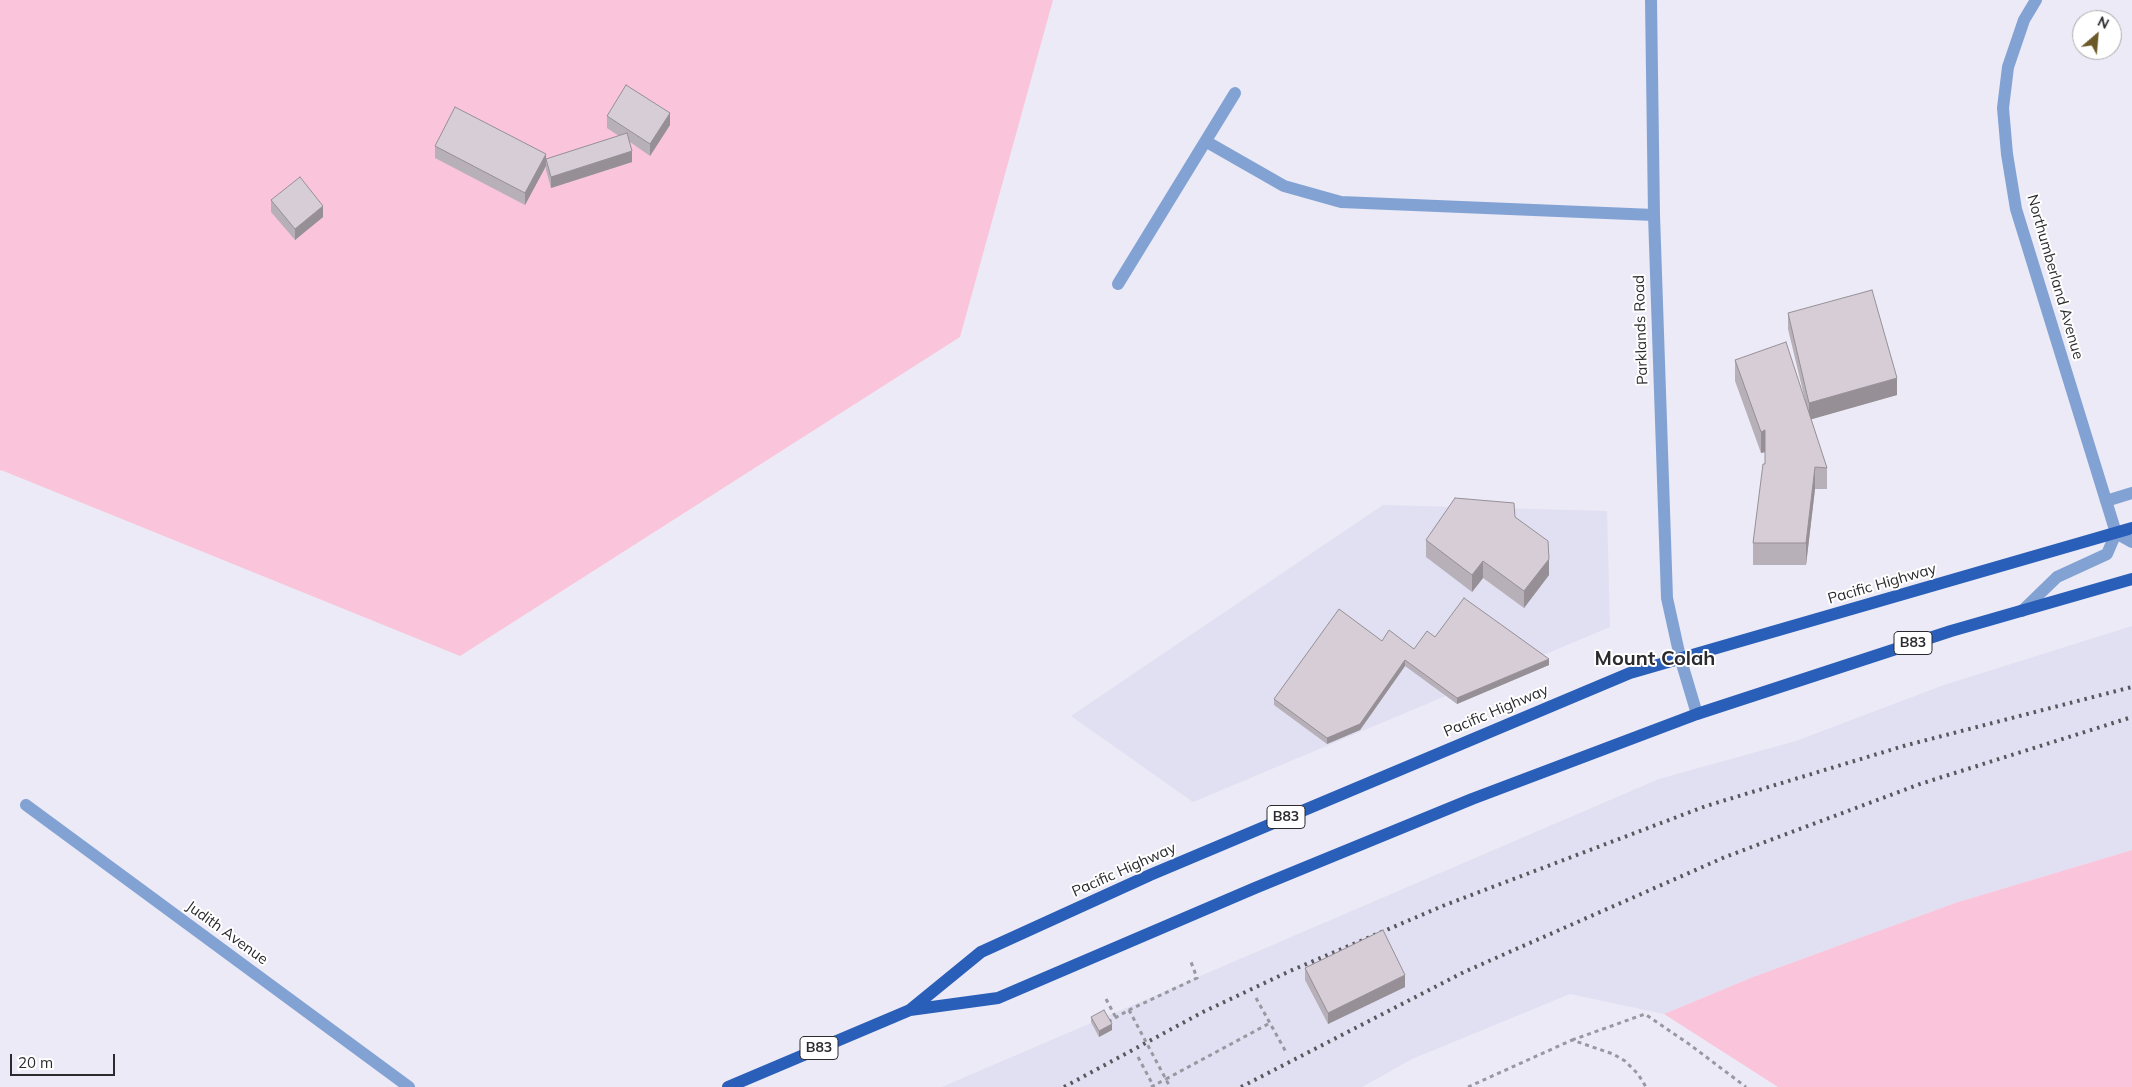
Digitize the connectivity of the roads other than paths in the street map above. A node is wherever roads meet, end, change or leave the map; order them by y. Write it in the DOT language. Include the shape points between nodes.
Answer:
graph roads {
  1 [pos="1651,0"];
  2 [pos="2036,0"];
  3 [pos="1235,93"];
  4 [pos="1207,142"];
  5 [pos="1654,215"];
  6 [pos="1118,284"];
  7 [pos="2132,493"];
  8 [pos="2106,500"];
  9 [pos="2132,528"];
  10 [pos="2116,533"];
  11 [pos="2132,542"];
  12 [pos="2132,579"];
  13 [pos="2022,610"];
  14 [pos="1680,657"];
  15 [pos="1696,714"];
  16 [pos="26,805"];
  17 [pos="910,1010"];
  18 [pos="409,1087"];
  19 [pos="728,1087"];
  1 -- 5 [label="street, Parklands Road"];
  2 -- 8 [label="street, Northumberland Avenue" via="2024,20 2008,67 2003,108 2007,154 2016,209"];
  3 -- 4 [label="street"];
  4 -- 5 [label="street" via="1284,186 1341,202"];
  4 -- 6 [label="street"];
  5 -- 14 [label="street, Parklands Road" via="1667,598"];
  7 -- 8 [label="street"];
  8 -- 10 [label="street, Northumberland Avenue"];
  9 -- 10 [label="main road, Pacific Highway / B83"];
  10 -- 11 [label="street"];
  10 -- 13 [label="street" via="2106,554 2058,577"];
  10 -- 14 [label="main road, Pacific Highway / B83"];
  12 -- 13 [label="main road, Pacific Highway / B83"];
  13 -- 15 [label="main road, Pacific Highway / B83"];
  14 -- 15 [label="street, Parklands Road"];
  14 -- 17 [label="main road, Pacific Highway / B83" via="1630,673 1414,763 1150,875 981,952"];
  15 -- 17 [label="main road, Pacific Highway / B83" via="1255,888 998,998"];
  16 -- 18 [label="street, Judith Avenue"];
  17 -- 19 [label="main road, Pacific Highway / B83"];
}
